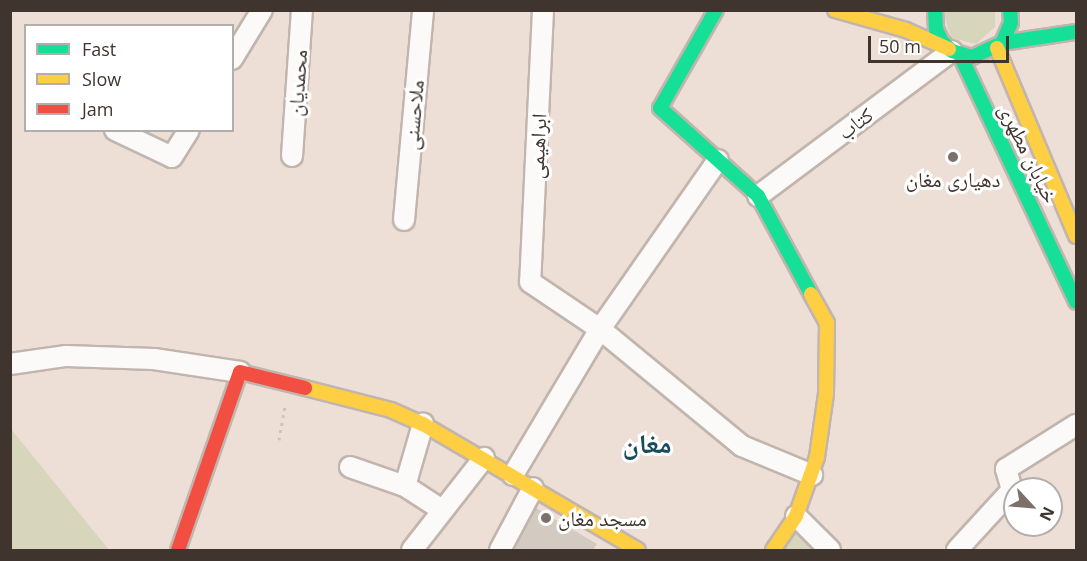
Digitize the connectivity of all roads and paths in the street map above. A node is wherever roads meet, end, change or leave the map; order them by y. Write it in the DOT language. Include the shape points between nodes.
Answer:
graph roads {
  1 [pos="262,10"];
  2 [pos="302,10"];
  3 [pos="423,10"];
  4 [pos="543,10"];
  5 [pos="716,10"];
  6 [pos="836,10"];
  7 [pos="935,10"];
  8 [pos="1010,10"];
  9 [pos="1077,32"];
  10 [pos="999,46"];
  11 [pos="956,53"];
  12 [pos="234,56"];
  13 [pos="119,132"];
  14 [pos="188,132"];
  15 [pos="292,156"];
  16 [pos="718,160"];
  17 [pos="758,196"];
  18 [pos="404,220"];
  19 [pos="1075,226"];
  20 [pos="1077,302"];
  21 [pos="600,329"];
  22 [pos="10,364"];
  23 [pos="240,372"];
  24 [pos="288,385"];
  25 [pos="423,424"];
  26 [pos="1077,425"];
  27 [pos="279,440"];
  28 [pos="484,458"];
  29 [pos="350,466"];
  30 [pos="513,475"];
  31 [pos="812,475"];
  32 [pos="405,486"];
  33 [pos="533,488"];
  34 [pos="442,510"];
  35 [pos="796,516"];
  36 [pos="178,550"];
  37 [pos="412,550"];
  38 [pos="500,550"];
  39 [pos="638,550"];
  40 [pos="773,550"];
  41 [pos="830,550"];
  42 [pos="957,550"];
  1 -- 12 [label="street"];
  2 -- 15 [label="street, محمدیان"];
  3 -- 18 [label="street, ملاحسنی"];
  4 -- 21 [label="street, ابراهیمی" via="530,282"];
  5 -- 16 [label="street" via="660,108"];
  6 -- 11 [label="street" via="906,30"];
  7 -- 11 [label="street, خیابان مطهری" via="936,29"];
  8 -- 10 [label="street" via="1011,23"];
  9 -- 10 [label="street"];
  10 -- 11 [label="street" via="985,54"];
  10 -- 19 [label="street, خیابان مطهری"];
  11 -- 17 [label="street, کتاب"];
  11 -- 20 [label="street, خیابان مطهری"];
  13 -- 14 [label="street" via="172,157"];
  16 -- 17 [label="street"];
  16 -- 21 [label="street"];
  17 -- 31 [label="street" via="827,323 826,394"];
  21 -- 30 [label="street"];
  21 -- 31 [label="street" via="742,446"];
  22 -- 23 [label="street" via="66,356 154,359"];
  23 -- 24 [label="street"];
  23 -- 36 [label="street"];
  24 -- 25 [label="street" via="391,410"];
  24 -- 27 [label="path"];
  25 -- 28 [label="street"];
  25 -- 32 [label="street"];
  26 -- 42 [label="street" via="1006,469 1012,490"];
  28 -- 30 [label="street"];
  28 -- 34 [label="street"];
  29 -- 32 [label="street"];
  30 -- 33 [label="street"];
  31 -- 35 [label="street"];
  32 -- 34 [label="street"];
  33 -- 38 [label="street"];
  33 -- 39 [label="street"];
  34 -- 37 [label="street"];
  35 -- 40 [label="street"];
  35 -- 41 [label="street"];
}
